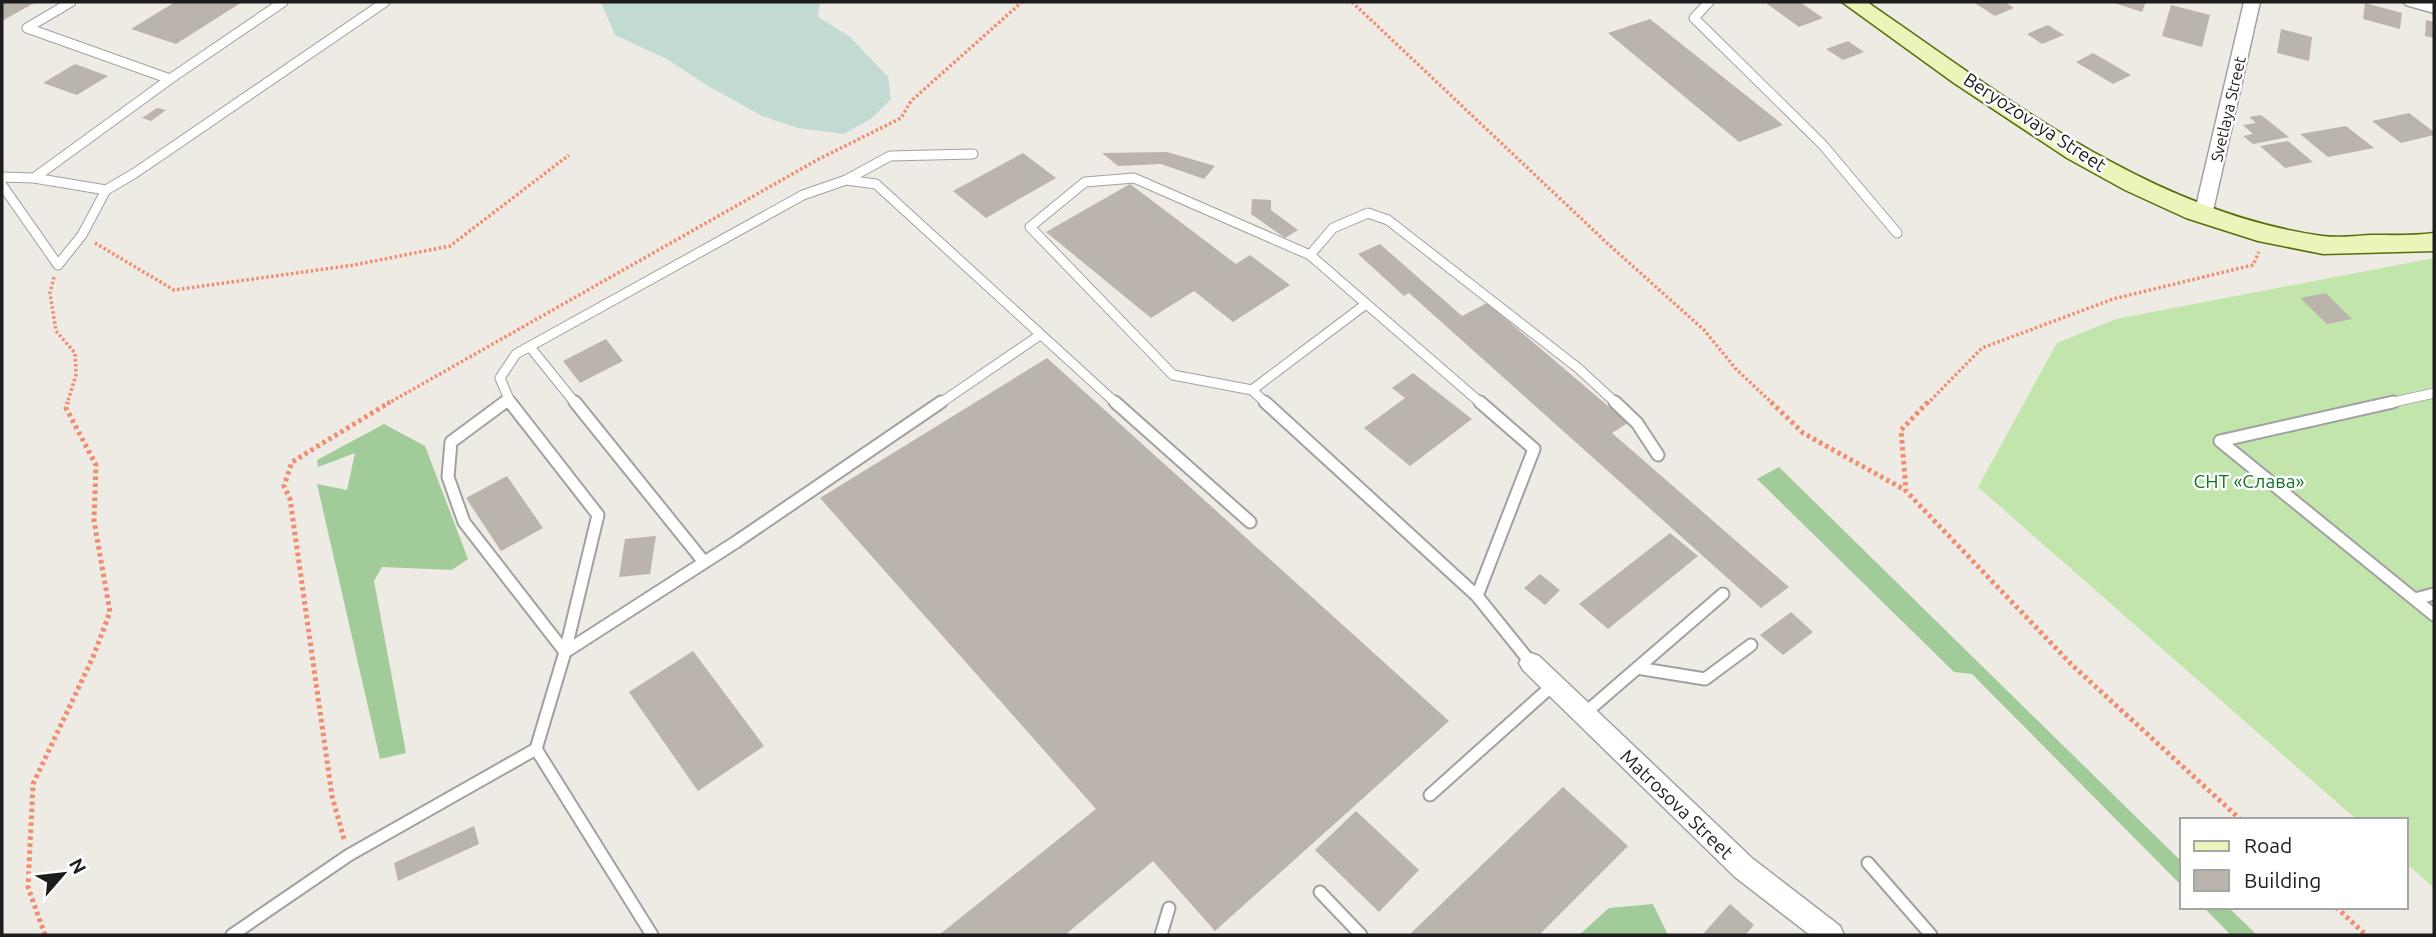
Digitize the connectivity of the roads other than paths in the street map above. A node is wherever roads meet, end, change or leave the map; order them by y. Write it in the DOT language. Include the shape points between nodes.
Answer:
graph roads {
  1 [pos="71,2"];
  2 [pos="283,2"];
  3 [pos="385,2"];
  4 [pos="1709,2"];
  5 [pos="1853,2"];
  6 [pos="2252,2"];
  7 [pos="2411,2"];
  8 [pos="2434,8"];
  9 [pos="170,79"];
  10 [pos="973,154"];
  11 [pos="2,177"];
  12 [pos="34,178"];
  13 [pos="846,180"];
  14 [pos="2,185"];
  15 [pos="106,190"];
  16 [pos="2203,215"];
  17 [pos="1897,233"];
  18 [pos="2434,242"];
  19 [pos="1310,255"];
  20 [pos="1366,304"];
  21 [pos="1040,335"];
  22 [pos="530,347"];
  23 [pos="1252,390"];
  24 [pos="2434,393"];
  25 [pos="508,400"];
  26 [pos="1658,454"];
  27 [pos="1250,522"];
  28 [pos="704,562"];
  29 [pos="1723,594"];
  30 [pos="2434,594"];
  31 [pos="1478,596"];
  32 [pos="2415,599"];
  33 [pos="2434,615"];
  34 [pos="1751,645"];
  35 [pos="565,652"];
  36 [pos="1531,663"];
  37 [pos="1637,668"];
  38 [pos="1553,685"];
  39 [pos="1584,714"];
  40 [pos="536,748"];
  41 [pos="1430,795"];
  42 [pos="1868,863"];
  43 [pos="1320,892"];
  44 [pos="1169,908"];
  45 [pos="232,935"];
  46 [pos="652,935"];
  47 [pos="1161,935"];
  48 [pos="1362,935"];
  49 [pos="1831,935"];
  50 [pos="1931,935"];
  1 -- 9 [label="lane" via="27,28"];
  2 -- 9 [label="lane"];
  3 -- 15 [label="lane"];
  4 -- 17 [label="lane" via="1694,18 1822,144"];
  5 -- 16 [label="main road, Beryozovaya Street" via="2074,152"];
  6 -- 16 [label="street, Svetlaya Street"];
  7 -- 8 [label="street"];
  9 -- 12 [label="lane"];
  10 -- 13 [label="lane" via="890,156"];
  11 -- 12 [label="lane"];
  12 -- 15 [label="lane"];
  13 -- 21 [label="lane" via="876,184"];
  13 -- 22 [label="lane" via="803,195"];
  14 -- 15 [label="lane" via="58,265 82,235"];
  16 -- 18 [label="main road, Beryozovaya Street" via="2266,235 2326,245"];
  19 -- 20 [label="lane"];
  19 -- 23 [label="lane" via="1134,178 1085,182 1030,227 1172,375"];
  19 -- 26 [label="lane" via="1333,228 1368,213 1388,220 1578,368 1637,423"];
  20 -- 23 [label="lane"];
  20 -- 31 [label="lane" via="1534,449"];
  21 -- 27 [label="lane"];
  21 -- 28 [label="lane"];
  22 -- 25 [label="lane" via="516,354 500,378"];
  22 -- 28 [label="lane"];
  23 -- 31 [label="lane"];
  24 -- 32 [label="lane" via="2220,440"];
  25 -- 35 [label="lane" via="598,515"];
  25 -- 35 [label="lane" via="451,442 448,477 464,522"];
  28 -- 35 [label="lane"];
  29 -- 37 [label="lane"];
  30 -- 32 [label="lane"];
  31 -- 36 [label="lane"];
  32 -- 33 [label="lane"];
  34 -- 37 [label="lane" via="1705,679"];
  35 -- 40 [label="lane"];
  36 -- 38 [label="street, Matrosova Street"];
  37 -- 39 [label="lane"];
  38 -- 39 [label="street, Matrosova Street"];
  38 -- 41 [label="lane"];
  39 -- 49 [label="street, Matrosova Street" via="1744,868"];
  40 -- 45 [label="lane" via="349,855"];
  40 -- 46 [label="lane"];
  42 -- 50 [label="lane"];
  43 -- 48 [label="lane"];
  44 -- 47 [label="lane"];
}
